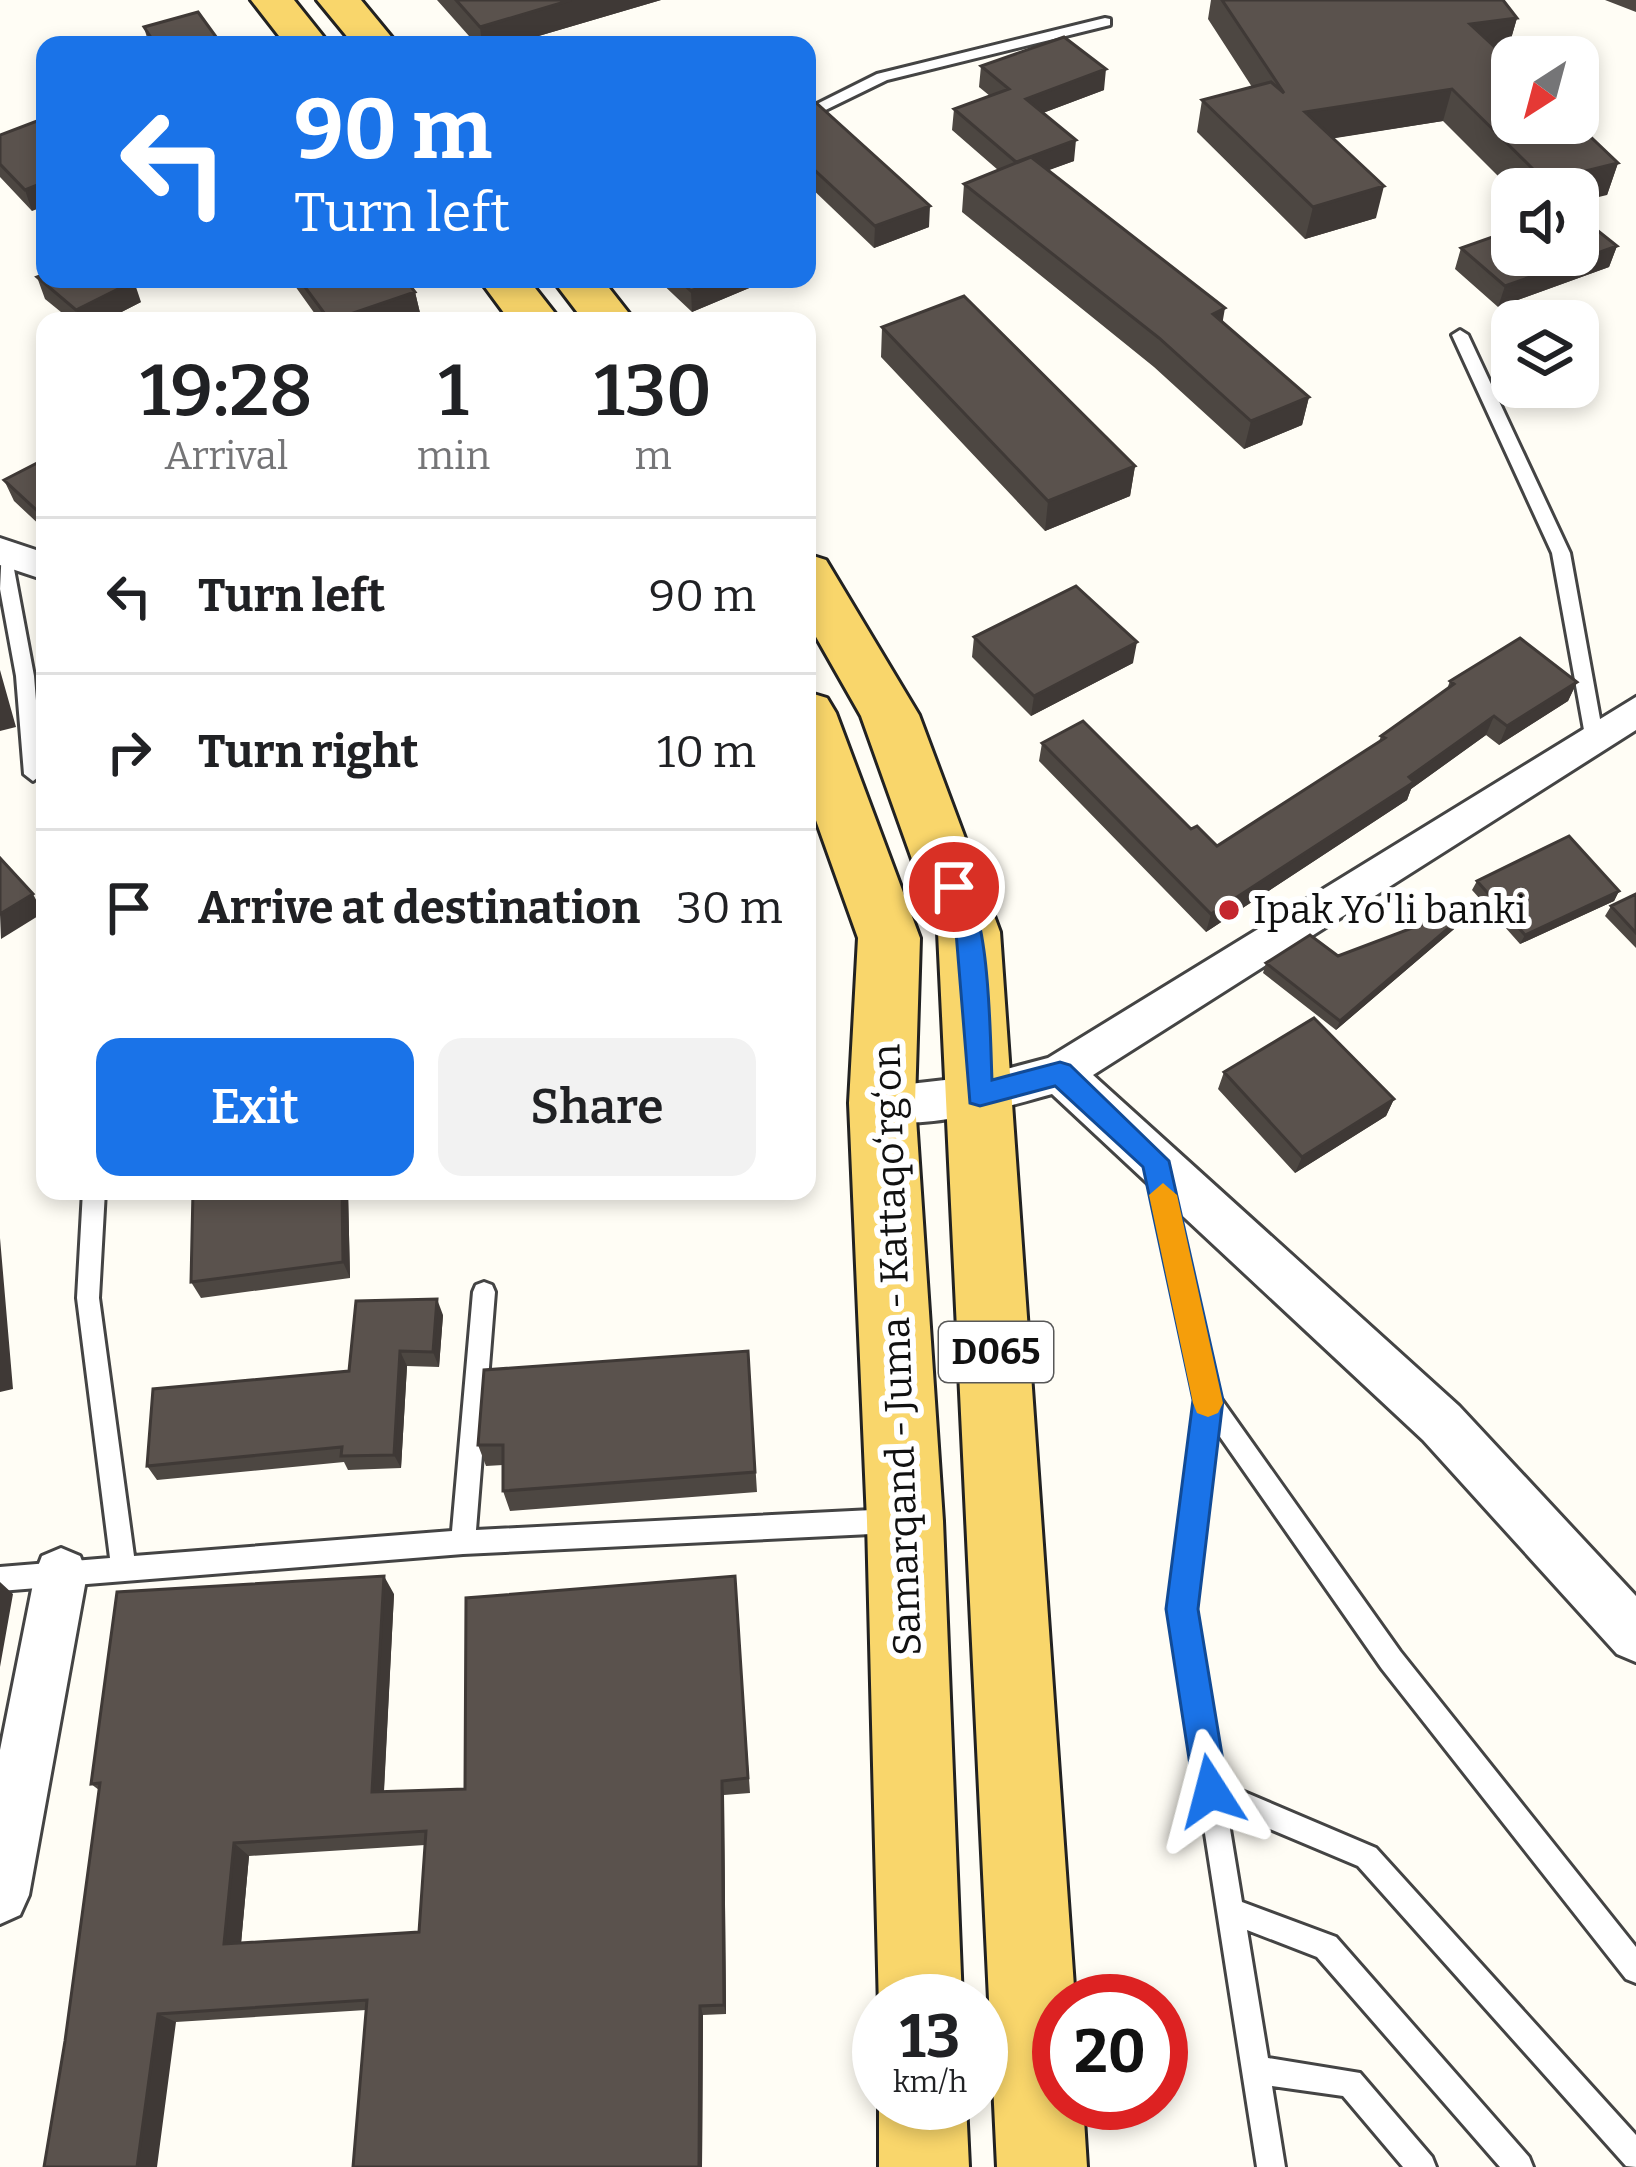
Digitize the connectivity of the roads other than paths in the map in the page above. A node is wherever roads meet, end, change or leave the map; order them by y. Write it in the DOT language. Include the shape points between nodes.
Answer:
graph roads {
  1 [pos="272,0"];
  2 [pos="338,0"];
  3 [pos="1105,22"];
  4 [pos="302,36"];
  5 [pos="368,36"];
  6 [pos="816,110"];
  7 [pos="510,288"];
  8 [pos="583,288"];
  9 [pos="529,312"];
  10 [pos="603,312"];
  11 [pos="1460,335"];
  12 [pos="1,552"];
  13 [pos="36,564"];
  14 [pos="816,588"];
  15 [pos="1636,711"];
  16 [pos="1595,741"];
  17 [pos="816,751"];
  18 [pos="33,774"];
  19 [pos="1060,1073"];
  20 [pos="980,1094"];
  21 [pos="882,1103"];
  22 [pos="1155,1161"];
  23 [pos="93,1200"];
  24 [pos="484,1292"];
  25 [pos="1208,1400"];
  26 [pos="905,1521"];
  27 [pos="464,1543"];
  28 [pos="124,1570"];
  29 [pos="61,1574"];
  30 [pos="0,1579"];
  31 [pos="1636,1635"];
  32 [pos="1211,1791"];
  33 [pos="0,1895"];
  34 [pos="1231,1911"];
  35 [pos="1636,1969"];
  36 [pos="918,1974"];
  37 [pos="1255,2069"];
  38 [pos="923,2130"];
  39 [pos="1636,2156"];
  40 [pos="924,2167"];
  41 [pos="1042,2167"];
  42 [pos="1271,2167"];
  43 [pos="1422,2167"];
  44 [pos="1520,2167"];
  1 -- 4 [label="main road"];
  2 -- 5 [label="main road"];
  3 -- 6 [label="lane" via="882,77"];
  7 -- 9 [label="main road"];
  8 -- 10 [label="main road"];
  11 -- 16 [label="lane" via="1561,554"];
  12 -- 13 [label="street"];
  12 -- 18 [label="lane" via="25,676"];
  14 -- 20 [label="main road, D065" via="890,715 969,932"];
  15 -- 16 [label="street"];
  16 -- 19 [label="street"];
  17 -- 21 [label="main road, Samarqand - Juma - Kattaqo‘rg‘on / D065" via="889,938"];
  19 -- 20 [label="street"];
  19 -- 22 [label="street"];
  20 -- 21 [label="street"];
  20 -- 41 [label="main road, D065"];
  21 -- 26 [label="main road, Samarqand - Juma - Kattaqo‘rg‘on / D065"];
  22 -- 25 [label="lane"];
  22 -- 31 [label="street" via="1441,1423"];
  23 -- 28 [label="lane" via="88,1298"];
  24 -- 27 [label="lane"];
  25 -- 32 [label="lane" via="1182,1609"];
  25 -- 35 [label="lane" via="1391,1660"];
  26 -- 27 [label="lane"];
  26 -- 36 [label="main road, Samarqand - Juma - Kattaqo‘rg‘on / D065"];
  27 -- 28 [label="lane"];
  28 -- 29 [label="lane"];
  29 -- 30 [label="lane"];
  29 -- 33 [label="street"];
  32 -- 34 [label="lane"];
  32 -- 39 [label="lane" via="1366,1857"];
  34 -- 37 [label="lane"];
  34 -- 44 [label="lane" via="1326,1947"];
  37 -- 42 [label="lane"];
  37 -- 43 [label="lane" via="1350,2083"];
  38 -- 40 [label="main road"];
}
